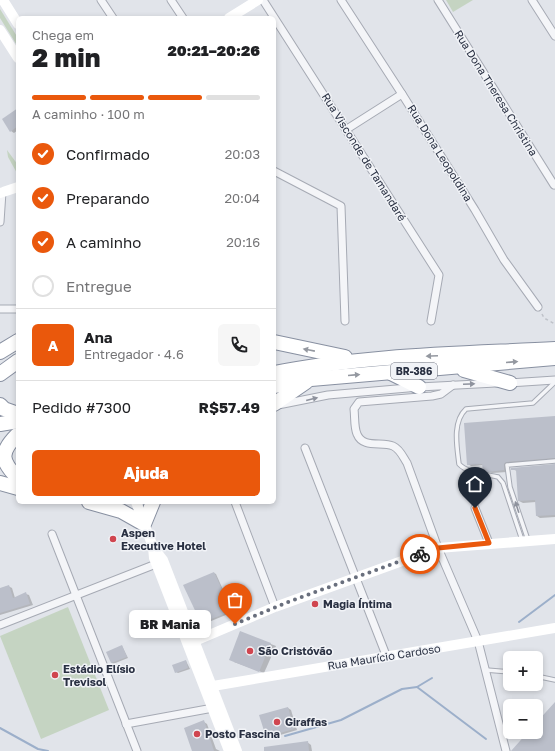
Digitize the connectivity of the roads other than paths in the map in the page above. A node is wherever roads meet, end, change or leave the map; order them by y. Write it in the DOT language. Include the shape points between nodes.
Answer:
graph roads {
  1 [pos="3,0"];
  2 [pos="102,0"];
  3 [pos="171,0"];
  4 [pos="258,0"];
  5 [pos="263,0"];
  6 [pos="341,0"];
  7 [pos="438,0"];
  8 [pos="532,0"];
  9 [pos="112,16"];
  10 [pos="182,16"];
  11 [pos="232,16"];
  12 [pos="273,16"];
  13 [pos="276,20"];
  14 [pos="16,21"];
  15 [pos="1,34"];
  16 [pos="555,36"];
  17 [pos="16,55"];
  18 [pos="402,94"];
  19 [pos="347,129"];
  20 [pos="276,172"];
  21 [pos="554,185"];
  22 [pos="16,188"];
  23 [pos="1,192"];
  24 [pos="0,222"];
  25 [pos="538,307"];
  26 [pos="16,309"];
  27 [pos="0,310"];
  28 [pos="345,321"];
  29 [pos="431,321"];
  30 [pos="16,342"];
  31 [pos="276,342"];
  32 [pos="555,349"];
  33 [pos="0,352"];
  34 [pos="555,358"];
  35 [pos="361,360"];
  36 [pos="16,362"];
  37 [pos="456,367"];
  38 [pos="391,372"];
  39 [pos="276,373"];
  40 [pos="0,374"];
  41 [pos="310,379"];
  42 [pos="555,381"];
  43 [pos="510,383"];
  44 [pos="453,385"];
  45 [pos="276,386"];
  46 [pos="419,387"];
  47 [pos="276,404"];
  48 [pos="0,405"];
  49 [pos="276,405"];
  50 [pos="16,413"];
  51 [pos="0,424"];
  52 [pos="16,429"];
  53 [pos="16,431"];
  54 [pos="16,433"];
  55 [pos="0,438"];
  56 [pos="305,448"];
  57 [pos="555,461"];
  58 [pos="16,476"];
  59 [pos="0,483"];
  60 [pos="16,487"];
  61 [pos="96,504"];
  62 [pos="137,504"];
  63 [pos="152,504"];
  64 [pos="236,504"];
  65 [pos="475,508"];
  66 [pos="144,524"];
  67 [pos="52,534"];
  68 [pos="555,539"];
  69 [pos="525,541"];
  70 [pos="489,543"];
  71 [pos="153,547"];
  72 [pos="438,548"];
  73 [pos="156,564"];
  74 [pos="356,576"];
  75 [pos="77,596"];
  76 [pos="275,607"];
  77 [pos="0,625"];
  78 [pos="555,628"];
  79 [pos="195,641"];
  80 [pos="478,641"];
  81 [pos="386,655"];
  82 [pos="486,670"];
  83 [pos="503,671"];
  84 [pos="543,677"];
  85 [pos="555,680"];
  86 [pos="212,686"];
  87 [pos="213,708"];
  88 [pos="126,724"];
  89 [pos="137,751"];
  90 [pos="229,751"];
  91 [pos="237,751"];
  92 [pos="506,751"];
  1 -- 14 [label="street"];
  2 -- 9 [label="street"];
  3 -- 10 [label="street"];
  4 -- 11 [label="street"];
  5 -- 12 [label="street, Rua Visconde de Tamandaré"];
  6 -- 18 [label="street, Rua Dona Leopoldina"];
  7 -- 21 [label="street, Rua Dona Theresa Christina"];
  8 -- 16 [label="street"];
  13 -- 19 [label="street, Rua Visconde de Tamandaré"];
  15 -- 17 [label="street"];
  18 -- 19 [label="street"];
  18 -- 25 [label="street, Rua Dona Leopoldina" via="504,260"];
  19 -- 29 [label="street, Rua Visconde de Tamandaré" via="439,274"];
  20 -- 28 [label="street" via="341,206"];
  22 -- 23 [label="street"];
  23 -- 24 [label="street"];
  26 -- 27 [label="street"];
  30 -- 33 [label="highway"];
  35 -- 31 [label="highway, one-way"];
  32 -- 35 [label="highway, BR-386, one-way"];
  37 -- 34 [label="highway, BR-386, one-way"];
  35 -- 39 [label="highway, BR-386" via="318,364"];
  36 -- 40 [label="highway"];
  37 -- 38 [label="highway, BR-386"];
  37 -- 43 [label="highway"];
  41 -- 38 [label="highway, BR-386, one-way"];
  38 -- 46 [label="highway"];
  41 -- 45 [label="highway, BR-386"];
  41 -- 47 [label="highway"];
  42 -- 43 [label="street"];
  42 -- 69 [label="lane" via="533,403 466,409 459,419 456,439 459,464 461,467 498,477 503,483"];
  44 -- 43 [label="street, one-way"];
  44 -- 46 [label="street"];
  44 -- 72 [label="street" via="441,394 432,396 360,402 354,410 356,434 359,438 367,444 393,446 401,453"];
  49 -- 46 [label="street, one-way" via="328,395"];
  48 -- 50 [label="highway"];
  51 -- 52 [label="highway"];
  53 -- 55 [label="highway"];
  54 -- 58 [label="highway" via="7,444 3,455 7,468"];
  56 -- 74 [label="street"];
  69 -- 57 [label="lane, one-way" via="510,488 507,465"];
  59 -- 60 [label="highway"];
  61 -- 66 [label="highway" via="121,511"];
  62 -- 66 [label="street"];
  63 -- 66 [label="highway"];
  64 -- 76 [label="street"];
  65 -- 70 [label="street"];
  66 -- 71 [label="street"];
  67 -- 75 [label="street"];
  68 -- 69 [label="street"];
  69 -- 70 [label="street"];
  70 -- 72 [label="street"];
  71 -- 73 [label="street"];
  71 -- 79 [label="street" via="163,560"];
  72 -- 74 [label="street"];
  72 -- 80 [label="street"];
  73 -- 75 [label="street"];
  73 -- 87 [label="street"];
  74 -- 76 [label="street"];
  74 -- 81 [label="street"];
  75 -- 77 [label="street"];
  75 -- 88 [label="street"];
  76 -- 79 [label="street"];
  78 -- 80 [label="street, Rua Maurício Cardoso"];
  79 -- 86 [label="street"];
  80 -- 81 [label="street, Rua Maurício Cardoso"];
  80 -- 82 [label="street"];
  81 -- 86 [label="street, Rua Maurício Cardoso"];
  82 -- 83 [label="lane"];
  82 -- 92 [label="street"];
  84 -- 85 [label="lane"];
  86 -- 91 [label="street"];
  87 -- 88 [label="street"];
  87 -- 90 [label="street"];
  88 -- 89 [label="street"];
}
